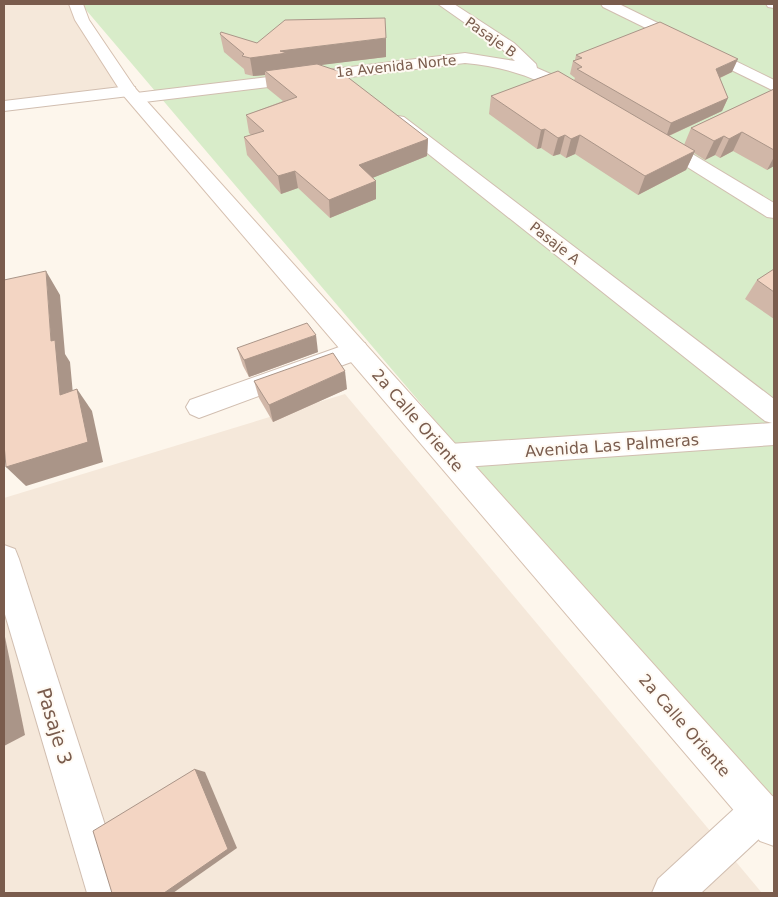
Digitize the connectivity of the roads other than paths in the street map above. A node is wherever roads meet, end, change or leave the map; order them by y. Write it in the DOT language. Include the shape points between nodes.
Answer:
graph roads {
  1 [pos="76,4"];
  2 [pos="445,4"];
  3 [pos="608,4"];
  4 [pos="535,72"];
  5 [pos="335,73"];
  6 [pos="359,91"];
  7 [pos="771,94"];
  8 [pos="133,95"];
  9 [pos="594,103"];
  10 [pos="4,106"];
  11 [pos="382,109"];
  12 [pos="642,132"];
  13 [pos="684,138"];
  14 [pos="666,146"];
  15 [pos="774,212"];
  16 [pos="356,350"];
  17 [pos="199,407"];
  18 [pos="774,413"];
  19 [pos="774,434"];
  20 [pos="449,456"];
  21 [pos="4,559"];
  22 [pos="768,819"];
  23 [pos="107,893"];
  24 [pos="672,893"];
  1 -- 8 [label="street, 2a Calle Oriente" via="82,20"];
  2 -- 4 [label="street, Pasaje B" via="508,46"];
  3 -- 7 [label="street"];
  4 -- 5 [label="street, 1a Avenida Norte" via="495,61 465,58"];
  4 -- 9 [label="street"];
  5 -- 6 [label="street"];
  5 -- 8 [label="street, 1a Avenida Norte"];
  8 -- 10 [label="street, 1a Avenida Norte"];
  8 -- 16 [label="street, 2a Calle Oriente"];
  11 -- 18 [label="street, Pasaje A"];
  12 -- 14 [label="street"];
  13 -- 14 [label="street"];
  14 -- 15 [label="street"];
  16 -- 17 [label="street"];
  16 -- 20 [label="street, 2a Calle Oriente"];
  19 -- 20 [label="street, Avenida Las Palmeras"];
  20 -- 22 [label="street, 2a Calle Oriente"];
  21 -- 23 [label="street, Pasaje 3"];
  22 -- 24 [label="street"];
}
